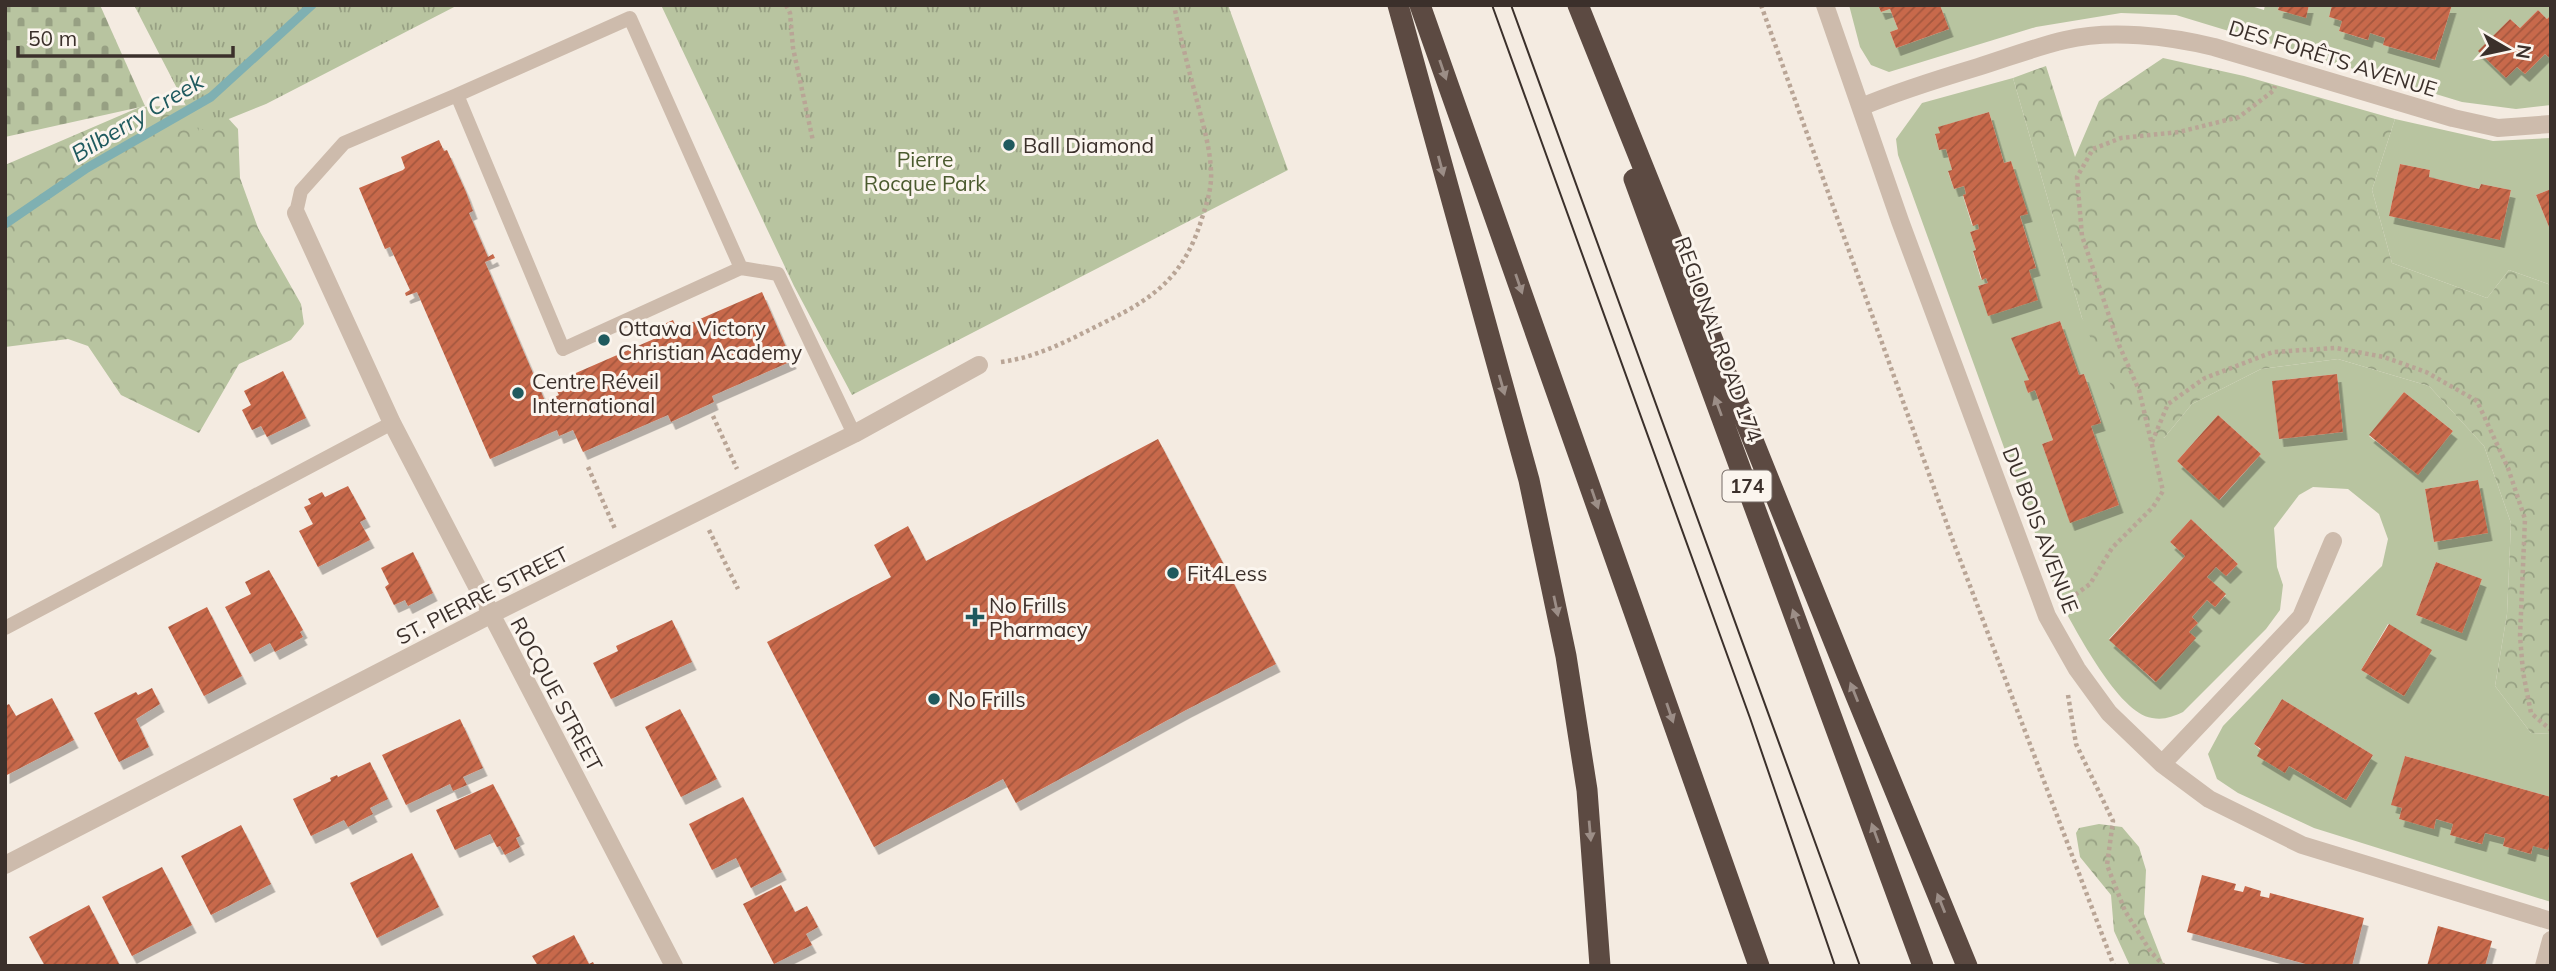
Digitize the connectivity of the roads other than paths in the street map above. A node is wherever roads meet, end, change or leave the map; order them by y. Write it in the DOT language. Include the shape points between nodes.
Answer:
graph roads {
  1 [pos="1398,5"];
  2 [pos="1420,5"];
  3 [pos="1570,5"];
  4 [pos="1578,5"];
  5 [pos="1825,5"];
  6 [pos="457,95"];
  7 [pos="1861,107"];
  8 [pos="2551,124"];
  9 [pos="296,213"];
  10 [pos="741,268"];
  11 [pos="979,365"];
  12 [pos="392,423"];
  13 [pos="854,434"];
  14 [pos="2333,541"];
  15 [pos="490,615"];
  16 [pos="5,628"];
  17 [pos="2162,764"];
  18 [pos="5,865"];
  19 [pos="2551,921"];
  20 [pos="2551,940"];
  21 [pos="674,966"];
  22 [pos="1602,966"];
  23 [pos="1759,966"];
  24 [pos="1923,966"];
  25 [pos="1967,966"];
  26 [pos="2544,966"];
  1 -- 22 [label="highway, one-way" via="1529,480 1566,656 1587,790"];
  2 -- 23 [label="highway, one-way"];
  24 -- 3 [label="highway, REGIONAL ROAD 174 / 174, one-way"];
  25 -- 4 [label="highway, one-way"];
  5 -- 7 [label="street, DU BOIS AVENUE"];
  6 -- 9 [label="lane" via="344,142 301,191"];
  6 -- 10 [label="lane" via="630,18"];
  6 -- 10 [label="lane" via="563,349"];
  7 -- 8 [label="street, DES FORÊTS AVENUE" via="2067,40 2155,37 2185,40 2498,128"];
  7 -- 17 [label="street, DU BOIS AVENUE" via="2047,616 2109,713"];
  9 -- 12 [label="street, ROCQUE STREET"];
  10 -- 13 [label="lane" via="778,274"];
  11 -- 13 [label="street, ST. PIERRE STREET"];
  12 -- 15 [label="street, ROCQUE STREET"];
  12 -- 16 [label="lane"];
  13 -- 15 [label="street, ST. PIERRE STREET"];
  14 -- 17 [label="street" via="2301,617"];
  15 -- 18 [label="street, ST. PIERRE STREET"];
  15 -- 21 [label="street, ROCQUE STREET"];
  17 -- 19 [label="street, DU BOIS AVENUE" via="2209,799 2302,845"];
  20 -- 26 [label="street"];
}
